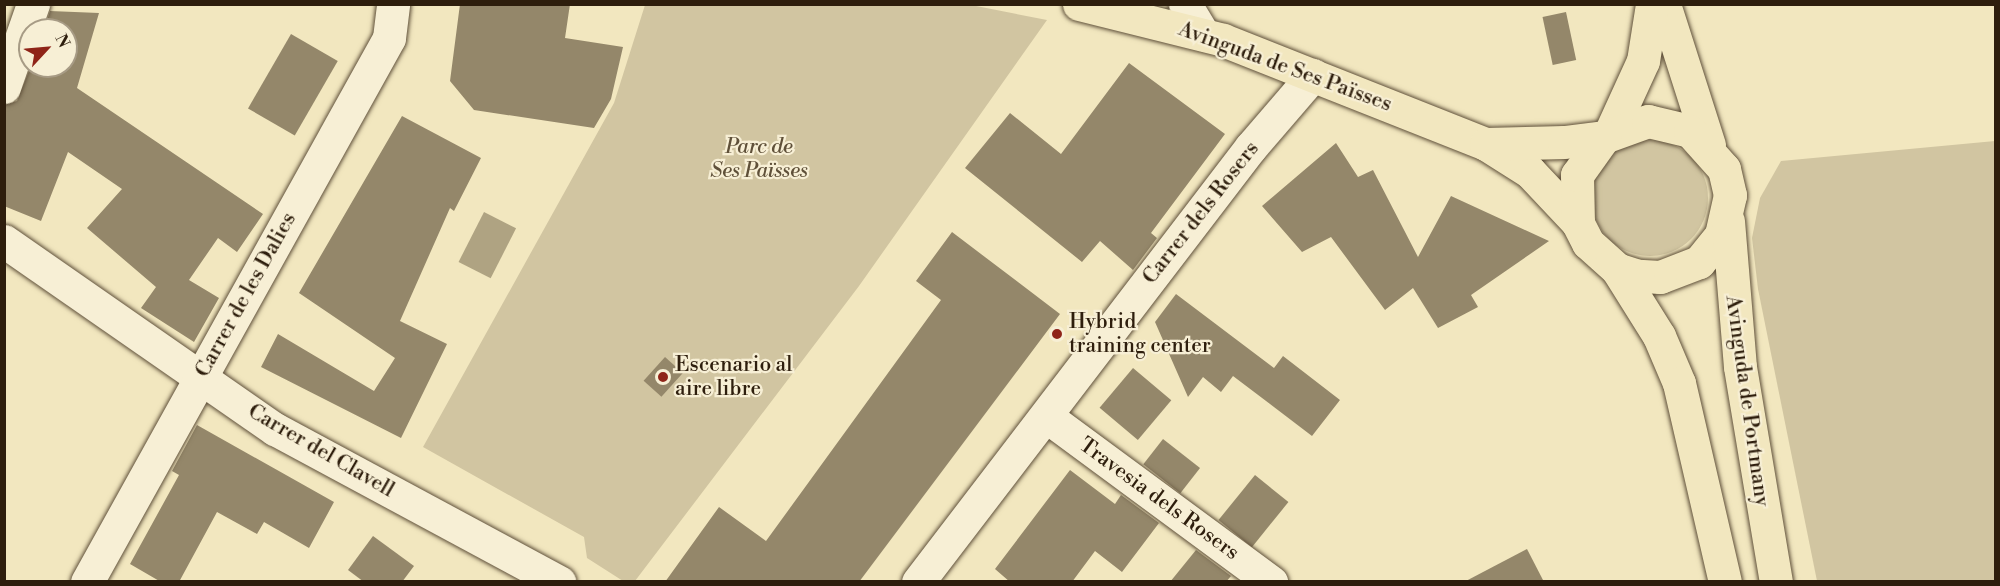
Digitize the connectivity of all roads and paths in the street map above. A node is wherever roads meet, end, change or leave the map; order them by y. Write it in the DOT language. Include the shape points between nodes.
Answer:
graph roads {
  1 [pos="33,4"];
  2 [pos="393,4"];
  3 [pos="1185,4"];
  4 [pos="1652,4"];
  5 [pos="1664,4"];
  6 [pos="1085,5"];
  7 [pos="1203,34"];
  8 [pos="1313,75"];
  9 [pos="4,87"];
  10 [pos="1607,135"];
  11 [pos="1486,144"];
  12 [pos="1709,145"];
  13 [pos="1728,220"];
  14 [pos="1578,223"];
  15 [pos="4,241"];
  16 [pos="1617,269"];
  17 [pos="201,377"];
  18 [pos="1046,416"];
  19 [pos="87,582"];
  20 [pos="559,582"];
  21 [pos="918,582"];
  22 [pos="1271,582"];
  23 [pos="1725,582"];
  24 [pos="1776,582"];
  1 -- 9 [label="street"];
  2 -- 17 [label="street, Carrer de les Dalies" via="389,38"];
  3 -- 7 [label="street"];
  4 -- 10 [label="main road" via="1642,61"];
  5 -- 12 [label="main road"];
  6 -- 7 [label="main road, Avinguda de Ses Païsses"];
  7 -- 8 [label="main road, Avinguda de Ses Païsses"];
  8 -- 11 [label="main road, Avinguda de Ses Païsses"];
  8 -- 18 [label="street, Carrer dels Rosers" via="1251,147"];
  10 -- 11 [label="main road, Avinguda de Ses Païsses" via="1536,145"];
  10 -- 12 [label="main road" via="1648,121 1670,122"];
  10 -- 14 [label="main road" via="1577,175"];
  11 -- 14 [label="main road, Avinguda de Ses Païsses" via="1530,172"];
  12 -- 13 [label="main road" via="1724,168 1730,195"];
  13 -- 16 [label="main road" via="1713,248 1681,272 1649,277"];
  13 -- 24 [label="main road, Avinguda de Portmany" via="1740,368"];
  14 -- 16 [label="main road" via="1588,243"];
  15 -- 17 [label="street, Carrer del Clavell"];
  16 -- 23 [label="main road" via="1659,336 1679,383"];
  17 -- 19 [label="street, Carrer de les Dalies"];
  17 -- 20 [label="street, Carrer del Clavell" via="275,429"];
  18 -- 21 [label="street, Carrer dels Rosers"];
  18 -- 22 [label="street, Travesia dels Rosers"];
}
